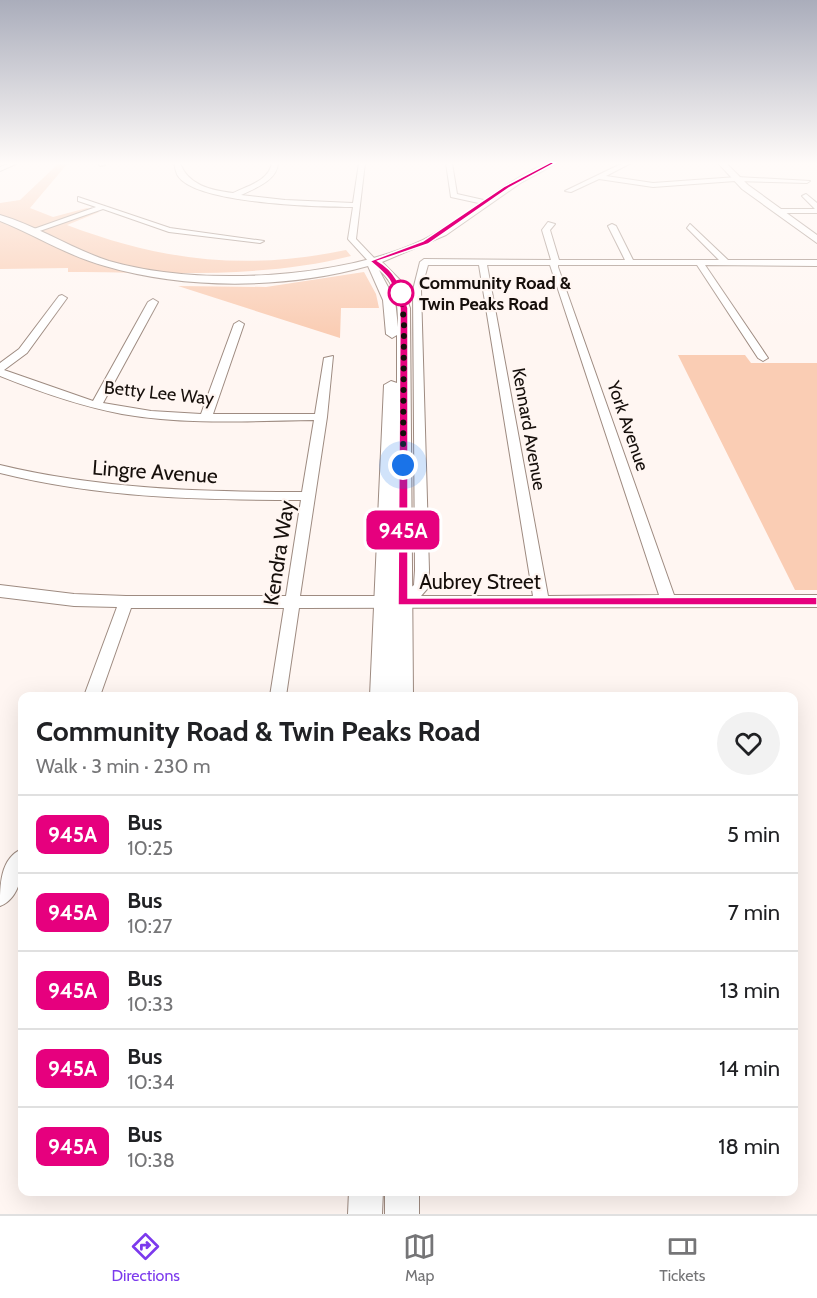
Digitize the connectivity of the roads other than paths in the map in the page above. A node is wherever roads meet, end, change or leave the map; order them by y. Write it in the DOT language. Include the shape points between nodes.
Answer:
graph roads {
  1 [pos="4,220"];
  2 [pos="68,220"];
  3 [pos="139,220"];
  4 [pos="354,220"];
  5 [pos="460,220"];
  6 [pos="789,220"];
  7 [pos="551,224"];
  8 [pos="612,226"];
  9 [pos="690,226"];
  10 [pos="34,232"];
  11 [pos="817,240"];
  12 [pos="260,241"];
  13 [pos="373,261"];
  14 [pos="483,262"];
  15 [pos="554,262"];
  16 [pos="630,262"];
  17 [pos="699,262"];
  18 [pos="725,262"];
  19 [pos="817,263"];
  20 [pos="62,298"];
  21 [pos="153,302"];
  22 [pos="239,324"];
  23 [pos="329,358"];
  24 [pos="763,358"];
  25 [pos="0,370"];
  26 [pos="96,405"];
  27 [pos="206,417"];
  28 [pos="321,417"];
  29 [pos="0,469"];
  30 [pos="309,496"];
  31 [pos="0,591"];
  32 [pos="126,602"];
  33 [pos="292,602"];
  34 [pos="393,602"];
  35 [pos="669,602"];
  36 [pos="817,602"];
  37 [pos="542,603"];
  38 [pos="93,692"];
  39 [pos="279,692"];
  40 [pos="382,692"];
  41 [pos="402,692"];
  42 [pos="12,866"];
  43 [pos="0,896"];
  44 [pos="366,1196"];
  45 [pos="402,1196"];
  46 [pos="365,1214"];
  47 [pos="402,1214"];
  1 -- 10 [label="main road"];
  2 -- 10 [label="street"];
  3 -- 12 [label="street" via="169,230"];
  4 -- 13 [label="street" via="352,239"];
  5 -- 13 [label="main road" via="426,243"];
  6 -- 11 [label="main road"];
  7 -- 15 [label="street, York Avenue" via="546,230"];
  8 -- 16 [label="street"];
  9 -- 18 [label="street"];
  10 -- 13 [label="main road" via="108,264 178,276 271,277"];
  13 -- 34 [label="main road" via="373,271 389,300 393,325"];
  14 -- 15 [label="street"];
  14 -- 34 [label="street" via="424,261 417,290 421,588"];
  14 -- 37 [label="street, Kennard Avenue"];
  15 -- 16 [label="street"];
  15 -- 35 [label="street, York Avenue"];
  16 -- 17 [label="street"];
  17 -- 18 [label="street"];
  17 -- 24 [label="street"];
  18 -- 19 [label="street"];
  20 -- 25 [label="street" via="23,351"];
  21 -- 26 [label="street"];
  22 -- 27 [label="street"];
  23 -- 28 [label="street, Kendra Way"];
  25 -- 26 [label="street, Betty Lee Way" via="51,392"];
  26 -- 27 [label="street, Betty Lee Way"];
  27 -- 28 [label="street, Betty Lee Way"];
  28 -- 30 [label="street, Kendra Way"];
  29 -- 30 [label="street, Lingre Avenue" via="116,493"];
  30 -- 33 [label="street, Kendra Way"];
  31 -- 32 [label="street, Aubrey Street"];
  32 -- 33 [label="street, Aubrey Street"];
  32 -- 38 [label="street"];
  33 -- 34 [label="street, Aubrey Street"];
  33 -- 39 [label="street, Kendra Way"];
  34 -- 37 [label="street, Aubrey Street"];
  34 -- 40 [label="main road"];
  34 -- 41 [label="main road"];
  35 -- 36 [label="street, Aubrey Street"];
  35 -- 37 [label="street, Aubrey Street"];
  42 -- 43 [label="street"];
  44 -- 46 [label="main road"];
  45 -- 47 [label="main road"];
}
